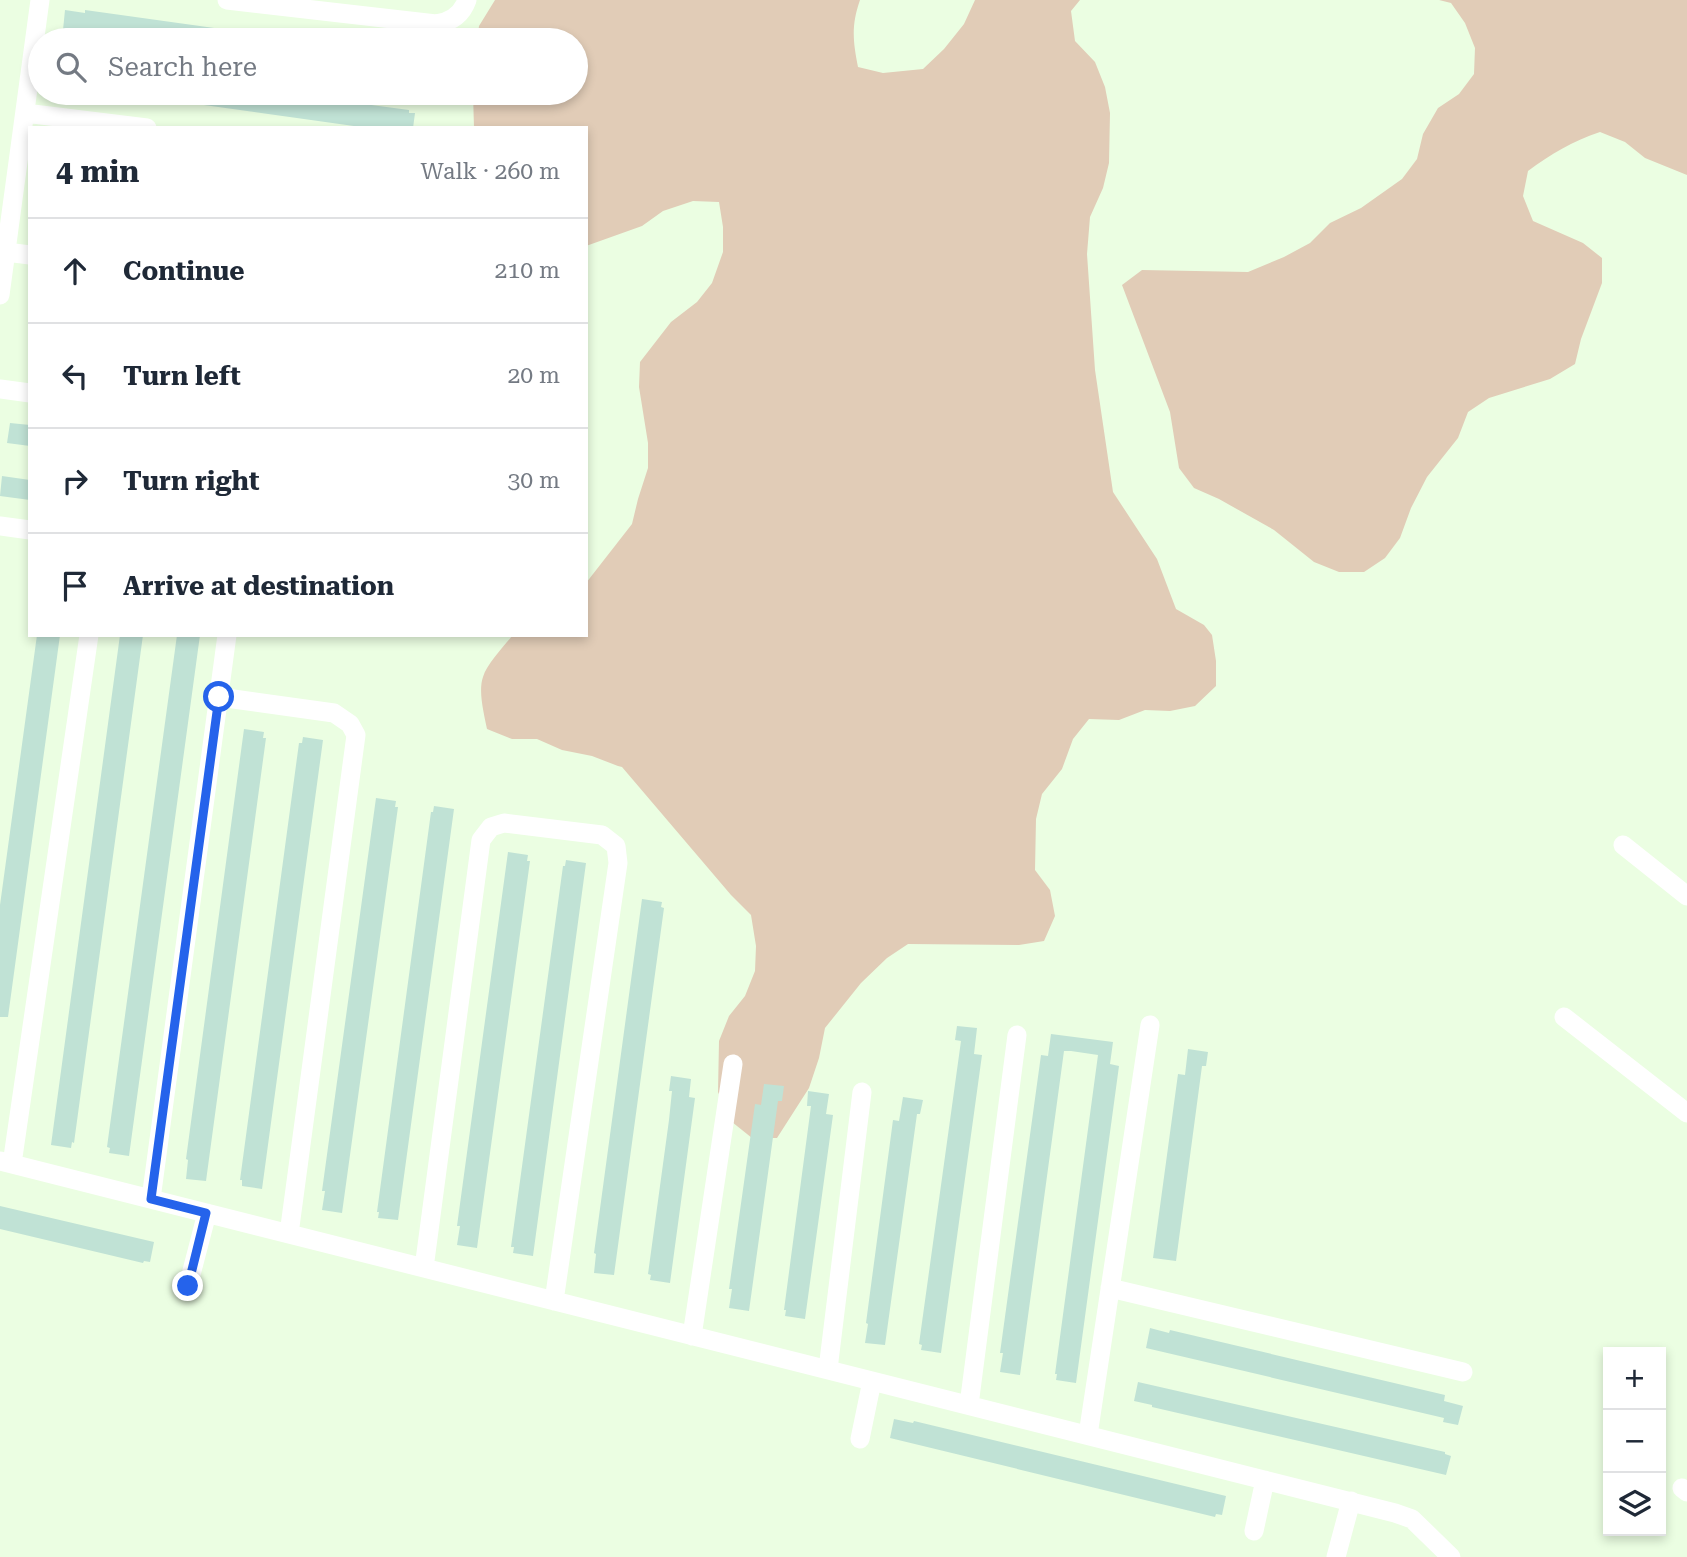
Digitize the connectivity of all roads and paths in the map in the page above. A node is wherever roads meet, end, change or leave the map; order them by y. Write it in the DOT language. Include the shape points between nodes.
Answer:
graph roads {
  1 [pos="40,0"];
  2 [pos="227,0"];
  3 [pos="467,0"];
  4 [pos="36,28"];
  5 [pos="28,90"];
  6 [pos="25,113"];
  7 [pos="131,126"];
  8 [pos="6,252"];
  9 [pos="28,255"];
  10 [pos="0,295"];
  11 [pos="0,389"];
  12 [pos="28,393"];
  13 [pos="0,526"];
  14 [pos="28,530"];
  15 [pos="89,637"];
  16 [pos="227,637"];
  17 [pos="219,697"];
  18 [pos="1623,845"];
  19 [pos="1687,896"];
  20 [pos="1564,1017"];
  21 [pos="1150,1025"];
  22 [pos="1017,1035"];
  23 [pos="733,1065"];
  24 [pos="862,1092"];
  25 [pos="1687,1113"];
  26 [pos="6,1163"];
  27 [pos="151,1199"];
  28 [pos="206,1213"];
  29 [pos="289,1234"];
  30 [pos="424,1268"];
  31 [pos="188,1286"];
  32 [pos="1110,1288"];
  33 [pos="554,1301"];
  34 [pos="692,1335"];
  35 [pos="828,1369"];
  36 [pos="1463,1372"];
  37 [pos="872,1381"];
  38 [pos="969,1405"];
  39 [pos="1088,1435"];
  40 [pos="860,1439"];
  41 [pos="1265,1480"];
  42 [pos="1351,1502"];
  43 [pos="1254,1531"];
  44 [pos="1336,1557"];
  45 [pos="1451,1557"];
  1 -- 4 [label="street"];
  2 -- 3 [label="street" via="436,24 457,16"];
  5 -- 6 [label="street"];
  6 -- 7 [label="street"];
  6 -- 8 [label="street"];
  8 -- 9 [label="street"];
  8 -- 10 [label="street"];
  11 -- 12 [label="street"];
  13 -- 14 [label="street"];
  15 -- 26 [label="street"];
  16 -- 17 [label="street"];
  17 -- 27 [label="street"];
  17 -- 29 [label="street" via="334,713 350,723 356,735"];
  18 -- 19 [label="street"];
  20 -- 25 [label="street"];
  21 -- 32 [label="street"];
  22 -- 38 [label="street"];
  23 -- 34 [label="street"];
  24 -- 35 [label="street"];
  26 -- 27 [label="street"];
  27 -- 28 [label="street"];
  28 -- 29 [label="street"];
  28 -- 31 [label="street"];
  29 -- 30 [label="street"];
  30 -- 33 [label="street"];
  30 -- 33 [label="street" via="481,840 491,827 504,822 602,835 616,846 618,863"];
  32 -- 36 [label="street"];
  32 -- 39 [label="street"];
  33 -- 34 [label="street"];
  34 -- 35 [label="street"];
  35 -- 37 [label="street"];
  37 -- 38 [label="street"];
  37 -- 40 [label="street"];
  38 -- 39 [label="street"];
  39 -- 41 [label="street"];
  41 -- 42 [label="street"];
  41 -- 43 [label="street"];
  42 -- 44 [label="street"];
  42 -- 45 [label="street" via="1412,1519"];
}
